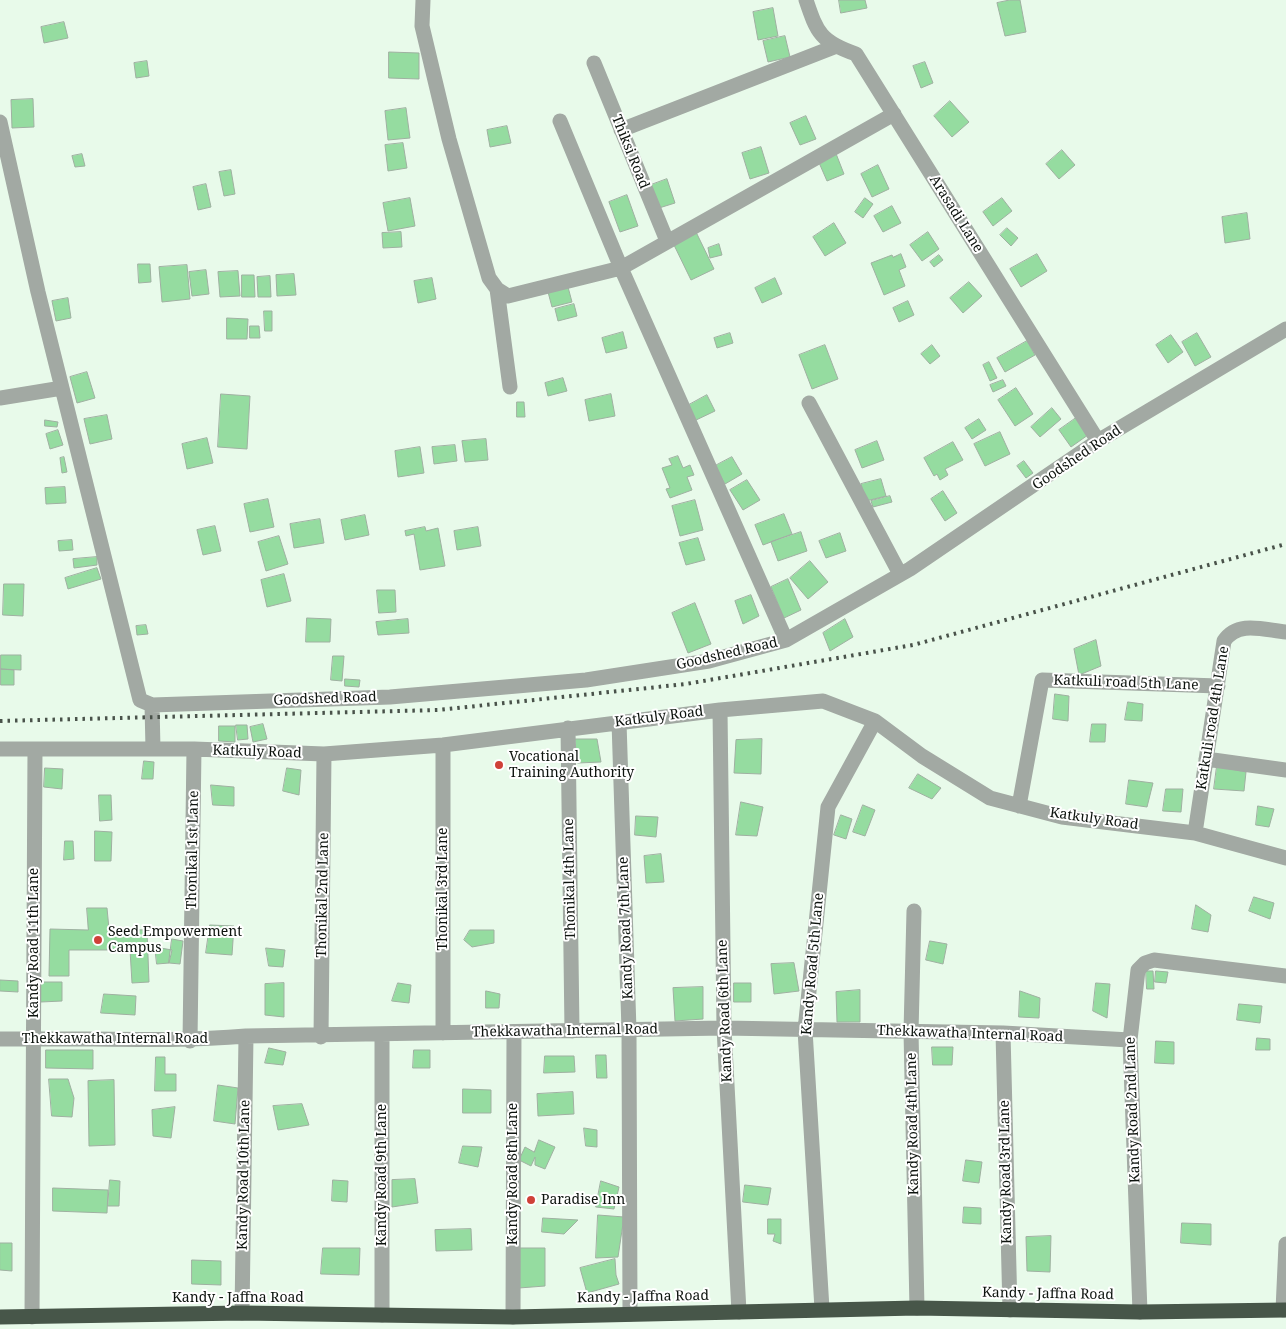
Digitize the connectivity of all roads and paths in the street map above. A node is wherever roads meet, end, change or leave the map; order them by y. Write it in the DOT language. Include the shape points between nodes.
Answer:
graph roads {
  1 [pos="423,0"];
  2 [pos="806,0"];
  3 [pos="834,47"];
  4 [pos="594,64"];
  5 [pos="894,114"];
  6 [pos="560,121"];
  7 [pos="0,122"];
  8 [pos="621,130"];
  9 [pos="7,186"];
  10 [pos="667,240"];
  11 [pos="621,268"];
  12 [pos="497,289"];
  13 [pos="1286,328"];
  14 [pos="510,387"];
  15 [pos="62,388"];
  16 [pos="0,398"];
  17 [pos="809,403"];
  18 [pos="1098,441"];
  19 [pos="900,574"];
  20 [pos="1286,632"];
  21 [pos="786,640"];
  22 [pos="1218,686"];
  23 [pos="146,703"];
  24 [pos="720,710"];
  25 [pos="875,721"];
  26 [pos="620,722"];
  27 [pos="568,728"];
  28 [pos="444,745"];
  29 [pos="35,748"];
  30 [pos="0,749"];
  31 [pos="153,749"];
  32 [pos="194,750"];
  33 [pos="324,754"];
  34 [pos="1206,759"];
  35 [pos="1286,770"];
  36 [pos="1019,806"];
  37 [pos="1195,833"];
  38 [pos="1286,858"];
  39 [pos="914,911"];
  40 [pos="1286,976"];
  41 [pos="724,1028"];
  42 [pos="572,1030"];
  43 [pos="629,1030"];
  44 [pos="805,1030"];
  45 [pos="514,1032"];
  46 [pos="911,1032"];
  47 [pos="443,1033"];
  48 [pos="1003,1033"];
  49 [pos="382,1035"];
  50 [pos="246,1036"];
  51 [pos="321,1036"];
  52 [pos="34,1038"];
  53 [pos="0,1039"];
  54 [pos="1130,1040"];
  55 [pos="190,1041"];
  56 [pos="1286,1244"];
  57 [pos="917,1308"];
  58 [pos="822,1309"];
  59 [pos="1010,1310"];
  60 [pos="1284,1310"];
  61 [pos="739,1312"];
  62 [pos="1140,1312"];
  63 [pos="242,1313"];
  64 [pos="630,1314"];
  65 [pos="382,1315"];
  66 [pos="0,1317"];
  67 [pos="32,1317"];
  68 [pos="513,1317"];
  1 -- 12 [label="street" via="422,26 449,139 489,278"];
  2 -- 3 [label="street, Arasadi Lane" via="815,28"];
  3 -- 5 [label="street, Arasadi Lane" via="856,54"];
  3 -- 8 [label="street"];
  4 -- 8 [label="street, Thiksi Road"];
  5 -- 10 [label="street"];
  5 -- 18 [label="street, Arasadi Lane"];
  6 -- 11 [label="street"];
  7 -- 9 [label="street"];
  8 -- 10 [label="street, Thiksi Road"];
  9 -- 15 [label="street"];
  10 -- 11 [label="street"];
  11 -- 12 [label="street" via="508,296"];
  11 -- 21 [label="street"];
  12 -- 14 [label="street"];
  13 -- 18 [label="street, Goodshed Road"];
  15 -- 16 [label="street"];
  15 -- 23 [label="street"];
  17 -- 19 [label="street"];
  18 -- 19 [label="street, Goodshed Road"];
  19 -- 21 [label="street, Goodshed Road"];
  20 -- 22 [label="street, Katkuli road 4th Lane" via="1242,627 1230,633 1224,641"];
  21 -- 23 [label="street, Goodshed Road" via="709,660 586,680 390,697"];
  22 -- 34 [label="street, Katkuli road 4th Lane"];
  22 -- 36 [label="street, Katkuli road 5th Lane" via="1042,680"];
  23 -- 31 [label="street"];
  24 -- 25 [label="street, Katkuly Road" via="823,701"];
  24 -- 26 [label="street, Katkuly Road"];
  24 -- 41 [label="street, Kandy Road 6th Lane"];
  25 -- 36 [label="street, Katkuly Road" via="922,756 990,798"];
  25 -- 44 [label="street, Kandy Road 5th Lane" via="828,807"];
  26 -- 27 [label="street, Katkuly Road"];
  26 -- 43 [label="street, Kandy Road 7th Lane"];
  27 -- 28 [label="street, Katkuly Road"];
  27 -- 42 [label="street, Thonikal 4th Lane"];
  28 -- 33 [label="street, Katkuly Road"];
  28 -- 47 [label="street, Thonikal 3rd Lane"];
  29 -- 30 [label="street, Katkuly Road"];
  29 -- 31 [label="street, Katkuly Road"];
  29 -- 52 [label="street, Kandy Road 11th Lane"];
  31 -- 32 [label="street, Katkuly Road"];
  32 -- 33 [label="street, Katkuly Road"];
  32 -- 55 [label="street, Thonikal 1st Lane"];
  33 -- 51 [label="street, Thonikal 2nd Lane"];
  34 -- 35 [label="street"];
  34 -- 37 [label="street, Katkuli road 4th Lane"];
  36 -- 37 [label="street, Katkuly Road" via="1062,817"];
  37 -- 38 [label="street, Katkuly Road"];
  39 -- 46 [label="street, Kandy Road 4th Lane"];
  40 -- 54 [label="street, Kandy Road 2nd Lane" via="1154,960 1145,963 1138,970"];
  41 -- 43 [label="street, Thekkawatha Internal Road"];
  41 -- 44 [label="street, Thekkawatha Internal Road"];
  41 -- 61 [label="street, Kandy Road 6th Lane"];
  42 -- 43 [label="street, Thekkawatha Internal Road"];
  42 -- 45 [label="street, Thekkawatha Internal Road"];
  43 -- 64 [label="street, Kandy Road 7th Lane"];
  44 -- 46 [label="street, Thekkawatha Internal Road"];
  44 -- 58 [label="street, Kandy Road 5th Lane"];
  45 -- 47 [label="street, Thekkawatha Internal Road"];
  45 -- 68 [label="street, Kandy Road 8th Lane"];
  46 -- 48 [label="street, Thekkawatha Internal Road"];
  46 -- 57 [label="street, Kandy Road 4th Lane"];
  47 -- 49 [label="street, Thekkawatha Internal Road"];
  48 -- 54 [label="street, Thekkawatha Internal Road"];
  48 -- 59 [label="street, Kandy Road 3rd Lane"];
  49 -- 51 [label="street, Thekkawatha Internal Road"];
  49 -- 65 [label="street, Kandy Road 9th Lane"];
  50 -- 51 [label="street, Thekkawatha Internal Road"];
  50 -- 55 [label="street, Thekkawatha Internal Road"];
  50 -- 63 [label="street, Kandy Road 10th Lane"];
  52 -- 53 [label="street, Thekkawatha Internal Road"];
  52 -- 55 [label="street, Thekkawatha Internal Road"];
  52 -- 67 [label="street, Kandy Road 11th Lane"];
  54 -- 62 [label="street, Kandy Road 2nd Lane"];
  56 -- 60 [label="street"];
  57 -- 58 [label="highway, Kandy - Jaffna Road"];
  57 -- 59 [label="highway, Kandy - Jaffna Road"];
  58 -- 61 [label="highway, Kandy - Jaffna Road"];
  59 -- 62 [label="highway, Kandy - Jaffna Road"];
  60 -- 62 [label="highway, Kandy - Jaffna Road"];
  61 -- 64 [label="highway, Kandy - Jaffna Road"];
  63 -- 65 [label="highway, Kandy - Jaffna Road"];
  63 -- 67 [label="highway, Kandy - Jaffna Road"];
  64 -- 68 [label="highway, Kandy - Jaffna Road"];
  65 -- 68 [label="highway, Kandy - Jaffna Road"];
  66 -- 67 [label="highway, Kandy - Jaffna Road"];
}
